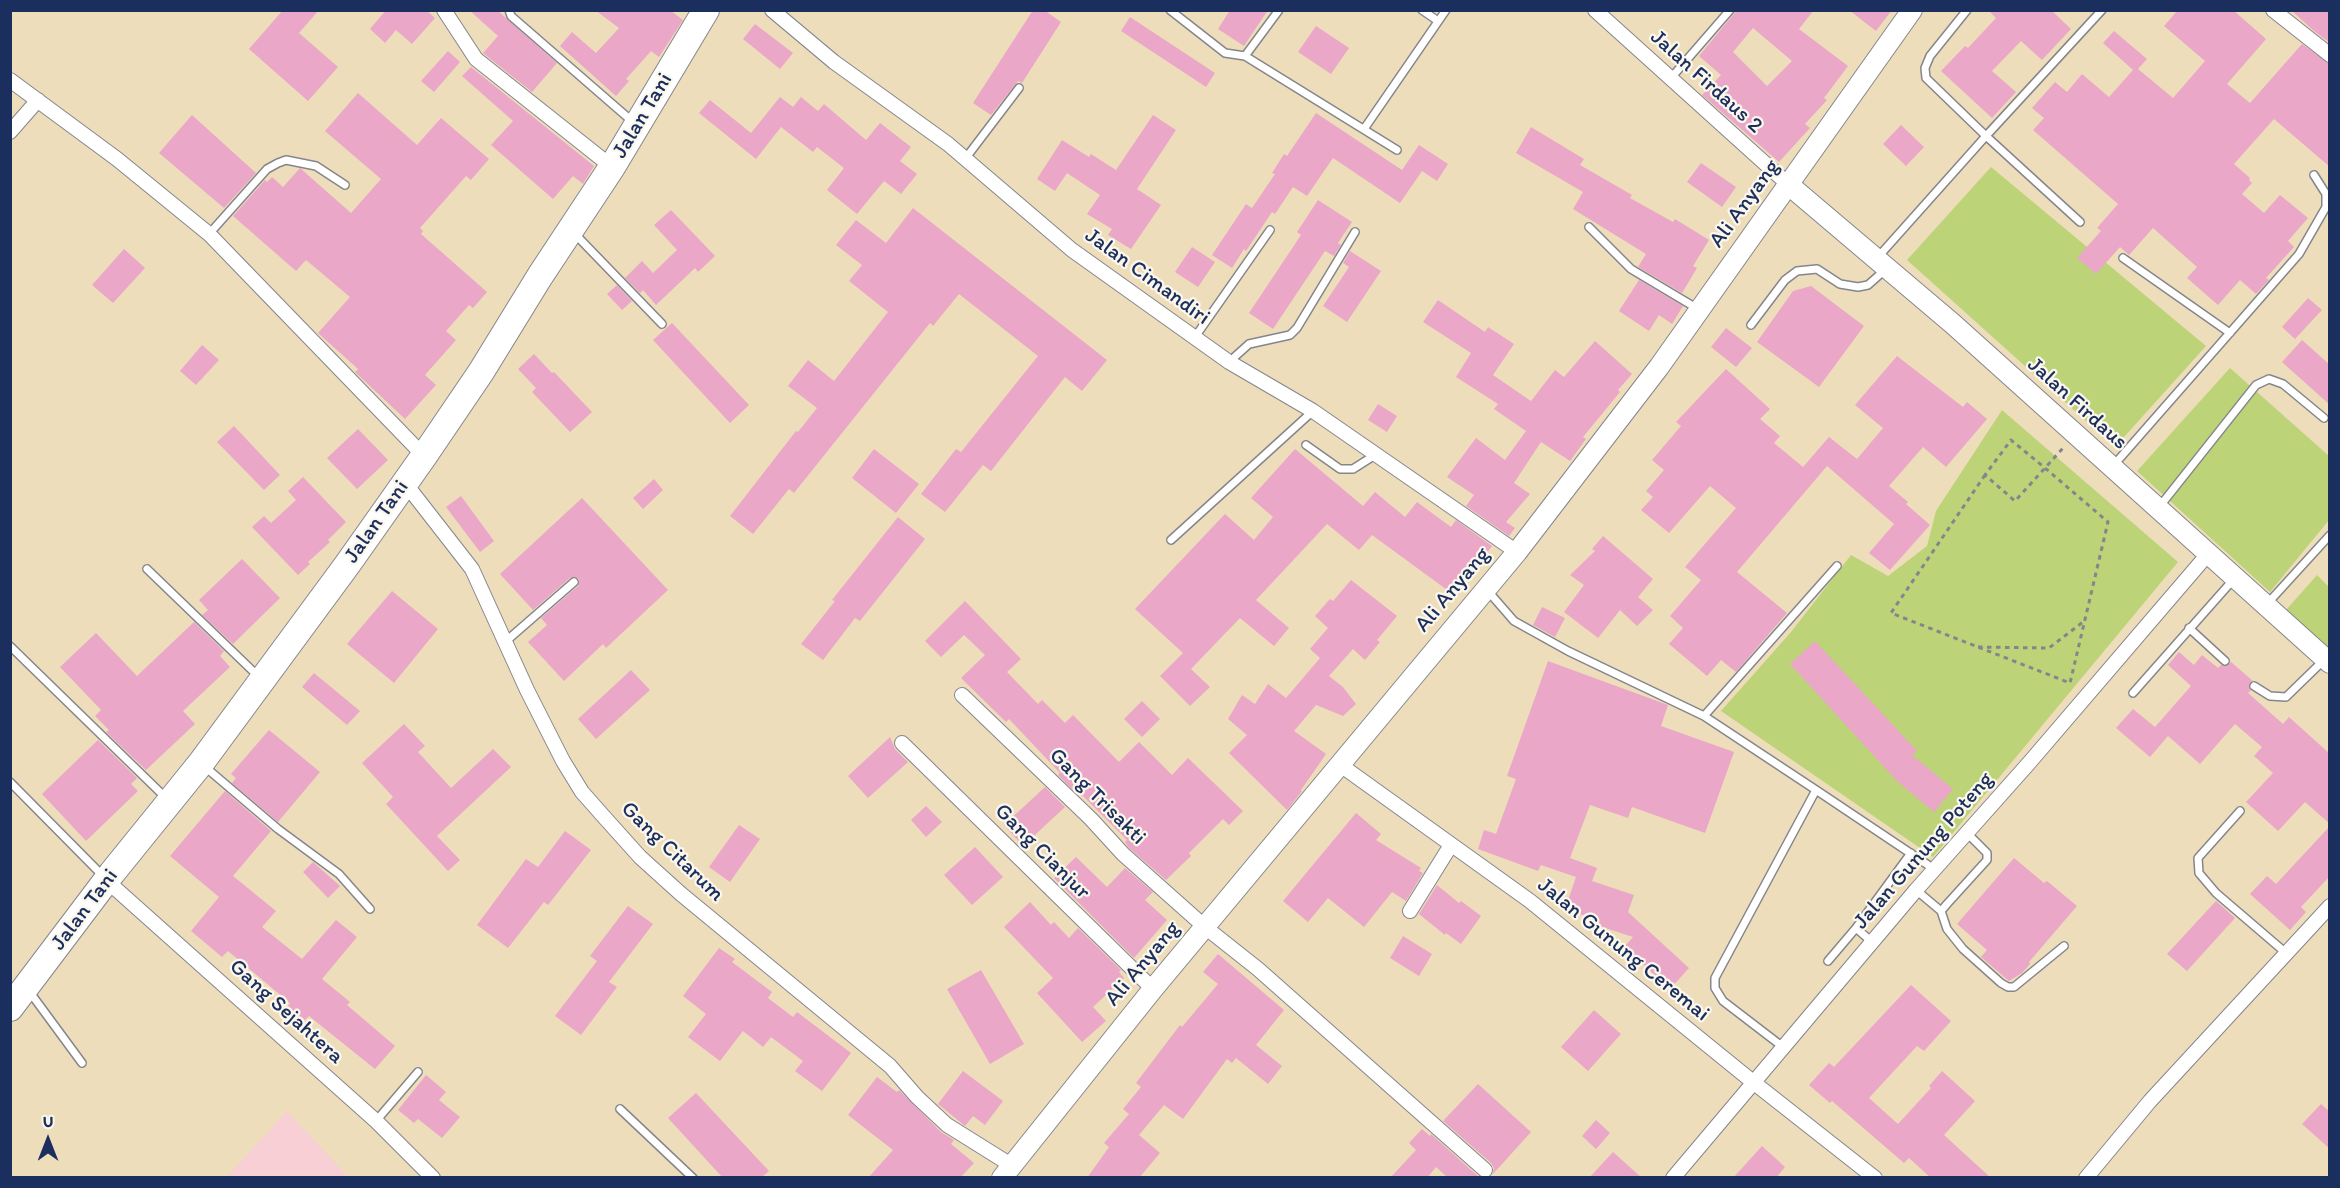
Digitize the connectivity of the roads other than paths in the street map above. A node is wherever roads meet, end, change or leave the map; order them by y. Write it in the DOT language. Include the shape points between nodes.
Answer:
graph roads {
  1 [pos="444,10"];
  2 [pos="509,10"];
  3 [pos="706,10"];
  4 [pos="772,10"];
  5 [pos="1170,10"];
  6 [pos="1279,10"];
  7 [pos="1422,10"];
  8 [pos="1446,10"];
  9 [pos="1595,10"];
  10 [pos="1730,10"];
  11 [pos="1912,10"];
  12 [pos="1967,10"];
  13 [pos="2103,10"];
  14 [pos="2273,10"];
  15 [pos="1438,21"];
  16 [pos="2330,55"];
  17 [pos="1245,56"];
  18 [pos="1671,78"];
  19 [pos="10,80"];
  20 [pos="1019,87"];
  21 [pos="38,100"];
  22 [pos="637,126"];
  23 [pos="1364,129"];
  24 [pos="10,132"];
  25 [pos="1986,136"];
  26 [pos="1397,150"];
  27 [pos="964,159"];
  28 [pos="612,167"];
  29 [pos="2313,174"];
  30 [pos="345,185"];
  31 [pos="1789,185"];
  32 [pos="2080,222"];
  33 [pos="1589,227"];
  34 [pos="570,230"];
  35 [pos="1270,230"];
  36 [pos="1355,232"];
  37 [pos="209,234"];
  38 [pos="2123,258"];
  39 [pos="1882,264"];
  40 [pos="1705,303"];
  41 [pos="662,324"];
  42 [pos="1751,325"];
  43 [pos="2230,333"];
  44 [pos="1195,337"];
  45 [pos="1229,362"];
  46 [pos="1313,411"];
  47 [pos="2324,418"];
  48 [pos="1306,445"];
  49 [pos="1375,455"];
  50 [pos="424,456"];
  51 [pos="2112,468"];
  52 [pos="405,483"];
  53 [pos="2158,508"];
  54 [pos="2330,535"];
  55 [pos="1171,540"];
  56 [pos="1517,552"];
  57 [pos="2208,554"];
  58 [pos="1837,566"];
  59 [pos="147,569"];
  60 [pos="2234,578"];
  61 [pos="574,582"];
  62 [pos="1485,588"];
  63 [pos="2266,606"];
  64 [pos="2189,628"];
  65 [pos="505,642"];
  66 [pos="10,646"];
  67 [pos="2225,661"];
  68 [pos="2327,661"];
  69 [pos="262,680"];
  70 [pos="2254,686"];
  71 [pos="2133,693"];
  72 [pos="962,694"];
  73 [pos="1704,716"];
  74 [pos="902,743"];
  75 [pos="201,763"];
  76 [pos="1339,764"];
  77 [pos="10,782"];
  78 [pos="1816,790"];
  79 [pos="170,802"];
  80 [pos="2241,811"];
  81 [pos="1967,834"];
  82 [pos="1451,844"];
  83 [pos="1911,854"];
  84 [pos="1934,869"];
  85 [pos="108,880"];
  86 [pos="1916,890"];
  87 [pos="2330,906"];
  88 [pos="370,909"];
  89 [pos="1410,911"];
  90 [pos="1941,911"];
  91 [pos="1205,927"];
  92 [pos="1856,928"];
  93 [pos="1872,942"];
  94 [pos="2064,946"];
  95 [pos="2286,953"];
  96 [pos="1828,961"];
  97 [pos="26,987"];
  98 [pos="1153,989"];
  99 [pos="10,1008"];
  100 [pos="1783,1047"];
  101 [pos="82,1063"];
  102 [pos="418,1072"];
  103 [pos="1753,1082"];
  104 [pos="620,1109"];
  105 [pos="376,1121"];
  106 [pos="1485,1170"];
  107 [pos="1007,1172"];
  108 [pos="433,1178"];
  109 [pos="693,1178"];
  110 [pos="1673,1178"];
  111 [pos="1875,1178"];
  112 [pos="2086,1178"];
  1 -- 28 [label="street" via="476,59"];
  2 -- 22 [label="lane" via="511,16"];
  3 -- 22 [label="highway, Jalan Tani"];
  4 -- 27 [label="street, Jalan Cimandiri" via="834,62"];
  5 -- 17 [label="lane" via="1225,53"];
  6 -- 17 [label="lane"];
  7 -- 15 [label="lane"];
  8 -- 15 [label="lane"];
  9 -- 18 [label="street, Jalan Firdaus 2"];
  10 -- 18 [label="lane"];
  11 -- 31 [label="street, Ali Anyang"];
  12 -- 25 [label="lane" via="1930,56 1926,78"];
  13 -- 25 [label="lane"];
  14 -- 16 [label="street"];
  15 -- 23 [label="lane"];
  17 -- 23 [label="lane"];
  18 -- 31 [label="street, Jalan Firdaus 2"];
  19 -- 21 [label="street"];
  20 -- 27 [label="lane"];
  21 -- 24 [label="street"];
  21 -- 37 [label="street"];
  22 -- 28 [label="highway, Jalan Tani"];
  23 -- 26 [label="lane"];
  25 -- 32 [label="lane"];
  25 -- 39 [label="lane"];
  27 -- 44 [label="street, Jalan Cimandiri" via="1072,250"];
  28 -- 34 [label="highway, Jalan Tani"];
  29 -- 43 [label="lane" via="2326,194 2326,207 2299,254"];
  30 -- 37 [label="lane" via="316,166 286,160 267,169"];
  31 -- 39 [label="street, Jalan Firdaus"];
  31 -- 40 [label="street, Ali Anyang"];
  33 -- 40 [label="lane" via="1631,269 1693,306"];
  34 -- 41 [label="lane"];
  34 -- 50 [label="highway, Jalan Tani"];
  35 -- 44 [label="lane"];
  36 -- 45 [label="lane" via="1298,328 1290,335 1249,344"];
  37 -- 50 [label="street"];
  38 -- 43 [label="lane"];
  39 -- 42 [label="lane" via="1868,285 1858,287 1840,284 1817,269 1797,271 1785,280"];
  39 -- 51 [label="street, Jalan Firdaus" via="1953,324 2071,439"];
  40 -- 56 [label="street, Ali Anyang"];
  43 -- 51 [label="lane"];
  44 -- 45 [label="street, Jalan Cimandiri"];
  45 -- 46 [label="street, Jalan Cimandiri"];
  46 -- 49 [label="street, Jalan Cimandiri"];
  46 -- 55 [label="lane"];
  47 -- 53 [label="lane" via="2283,384 2269,379 2256,385"];
  48 -- 49 [label="lane" via="1340,469 1353,469"];
  49 -- 56 [label="street, Jalan Cimandiri"];
  50 -- 52 [label="highway, Jalan Tani"];
  51 -- 53 [label="street, Jalan Firdaus"];
  52 -- 65 [label="street, Gang Citarum" via="472,569"];
  52 -- 69 [label="highway, Jalan Tani"];
  53 -- 57 [label="street, Jalan Firdaus"];
  54 -- 63 [label="lane"];
  56 -- 62 [label="street, Ali Anyang"];
  57 -- 60 [label="street, Jalan Firdaus"];
  57 -- 81 [label="street, Jalan Gunung Poteng"];
  58 -- 73 [label="lane"];
  59 -- 69 [label="lane"];
  60 -- 63 [label="street, Jalan Firdaus"];
  60 -- 64 [label="lane"];
  61 -- 65 [label="lane"];
  62 -- 73 [label="lane" via="1514,621"];
  62 -- 76 [label="street, Ali Anyang"];
  63 -- 68 [label="street, Jalan Firdaus"];
  64 -- 67 [label="lane"];
  64 -- 71 [label="lane"];
  65 -- 107 [label="street, Gang Citarum" via="573,779 640,856 890,1066 916,1097"];
  66 -- 79 [label="lane"];
  68 -- 70 [label="lane" via="2286,697 2270,696"];
  69 -- 75 [label="highway, Jalan Tani"];
  72 -- 91 [label="street, Gang Trisakti" via="1123,854"];
  73 -- 78 [label="lane"];
  74 -- 98 [label="street, Gang Cianjur"];
  75 -- 79 [label="highway, Jalan Tani"];
  75 -- 88 [label="lane" via="278,829 339,874"];
  76 -- 82 [label="street, Jalan Gunung Ceremai"];
  76 -- 91 [label="street, Ali Anyang"];
  77 -- 85 [label="lane"];
  78 -- 83 [label="lane"];
  78 -- 100 [label="lane" via="1715,978 1715,988 1723,1001"];
  79 -- 85 [label="highway, Jalan Tani"];
  80 -- 95 [label="lane" via="2198,858 2199,873 2216,893"];
  81 -- 84 [label="street, Jalan Gunung Poteng"];
  81 -- 90 [label="lane" via="1987,853 1987,860"];
  82 -- 89 [label="street"];
  82 -- 103 [label="street, Jalan Gunung Ceremai" via="1530,901"];
  83 -- 84 [label="lane"];
  83 -- 92 [label="lane"];
  84 -- 86 [label="street, Jalan Gunung Poteng"];
  85 -- 97 [label="highway, Jalan Tani"];
  85 -- 105 [label="street, Gang Sejahtera"];
  86 -- 90 [label="lane"];
  86 -- 93 [label="street, Jalan Gunung Poteng"];
  87 -- 95 [label="street"];
  90 -- 94 [label="lane" via="1947,929 1963,949 2008,987 2014,987"];
  91 -- 98 [label="street, Ali Anyang"];
  91 -- 106 [label="street, Gang Trisakti" via="1258,969"];
  92 -- 93 [label="lane"];
  92 -- 96 [label="lane"];
  93 -- 100 [label="street, Jalan Gunung Poteng"];
  95 -- 112 [label="street" via="2150,1101"];
  97 -- 99 [label="highway, Jalan Tani"];
  97 -- 101 [label="lane"];
  98 -- 107 [label="street, Ali Anyang"];
  100 -- 103 [label="street, Jalan Gunung Poteng"];
  102 -- 105 [label="lane"];
  103 -- 110 [label="street, Jalan Gunung Poteng"];
  103 -- 111 [label="street, Jalan Gunung Ceremai"];
  104 -- 109 [label="lane"];
  105 -- 108 [label="street, Gang Sejahtera"];
}
